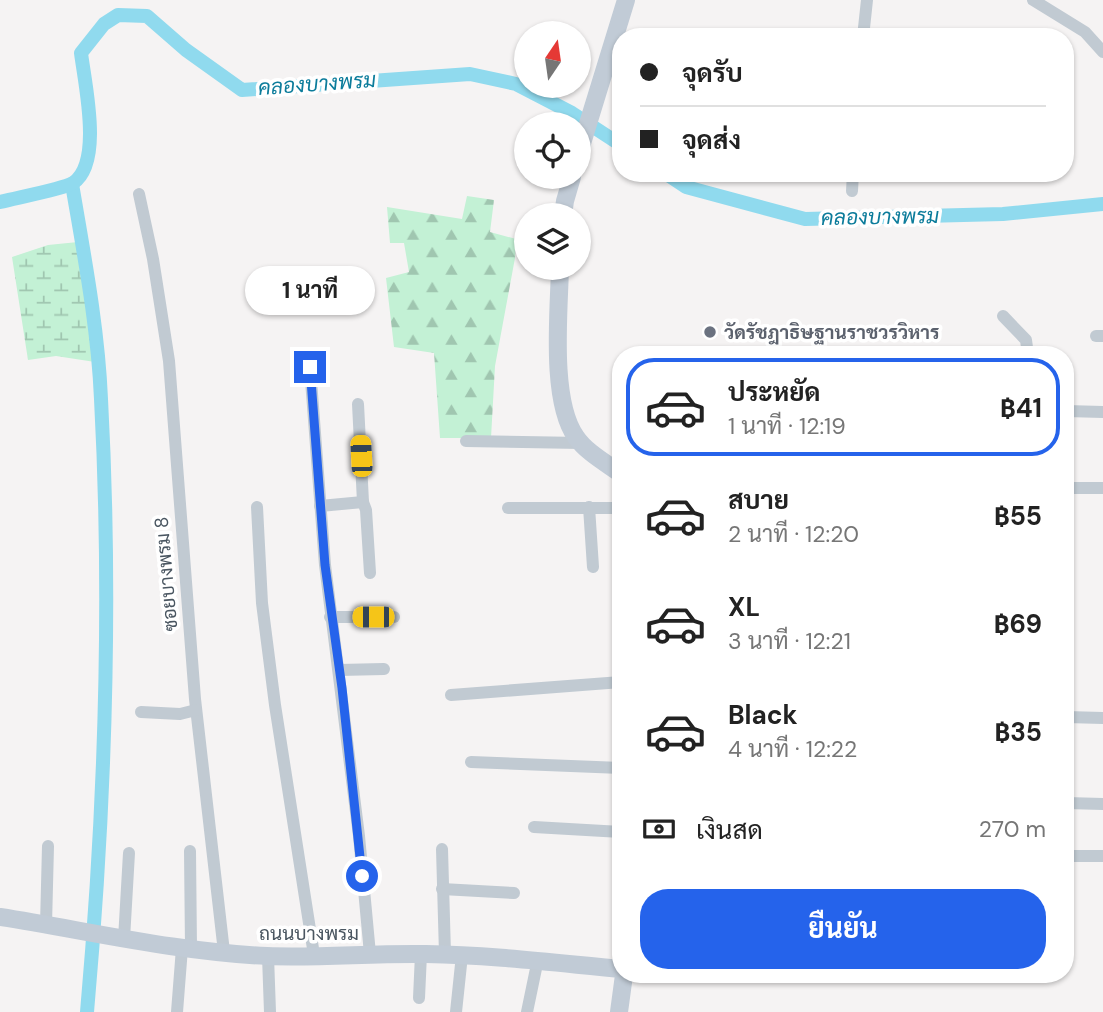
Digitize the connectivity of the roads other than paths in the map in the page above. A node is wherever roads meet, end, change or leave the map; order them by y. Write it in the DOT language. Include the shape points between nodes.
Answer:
graph roads {
  1 [pos="625,0"];
  2 [pos="867,0"];
  3 [pos="1033,0"];
  4 [pos="617,28"];
  5 [pos="864,28"];
  6 [pos="612,45"];
  7 [pos="1103,52"];
  8 [pos="591,116"];
  9 [pos="852,182"];
  10 [pos="852,191"];
  11 [pos="139,194"];
  12 [pos="560,280"];
  13 [pos="1003,316"];
  14 [pos="1027,346"];
  15 [pos="310,367"];
  16 [pos="358,404"];
  17 [pos="1074,411"];
  18 [pos="1103,412"];
  19 [pos="466,441"];
  20 [pos="581,443"];
  21 [pos="612,467"];
  22 [pos="1074,488"];
  23 [pos="1103,488"];
  24 [pos="363,502"];
  25 [pos="320,506"];
  26 [pos="257,507"];
  27 [pos="589,507"];
  28 [pos="508,508"];
  29 [pos="612,508"];
  30 [pos="593,568"];
  31 [pos="370,573"];
  32 [pos="330,617"];
  33 [pos="394,617"];
  34 [pos="384,669"];
  35 [pos="339,670"];
  36 [pos="612,683"];
  37 [pos="451,695"];
  38 [pos="196,710"];
  39 [pos="142,712"];
  40 [pos="1074,717"];
  41 [pos="1103,718"];
  42 [pos="471,762"];
  43 [pos="612,768"];
  44 [pos="1074,803"];
  45 [pos="1103,804"];
  46 [pos="534,827"];
  47 [pos="612,831"];
  48 [pos="48,846"];
  49 [pos="442,849"];
  50 [pos="190,851"];
  51 [pos="129,853"];
  52 [pos="1074,856"];
  53 [pos="1103,856"];
  54 [pos="443,889"];
  55 [pos="514,893"];
  56 [pos="0,917"];
  57 [pos="46,925"];
  58 [pos="124,939"];
  59 [pos="186,948"];
  60 [pos="224,952"];
  61 [pos="370,954"];
  62 [pos="421,954"];
  63 [pos="314,955"];
  64 [pos="454,955"];
  65 [pos="268,956"];
  66 [pos="538,959"];
  67 [pos="612,968"];
  68 [pos="623,983"];
  69 [pos="419,998"];
  70 [pos="177,1012"];
  71 [pos="271,1012"];
  72 [pos="456,1012"];
  73 [pos="527,1012"];
  74 [pos="619,1012"];
  1 -- 4 [label="street"];
  2 -- 5 [label="street"];
  3 -- 7 [label="street" via="1085,32"];
  6 -- 8 [label="street"];
  9 -- 10 [label="street"];
  11 -- 38 [label="street, ซอยบางพรม 8" via="169,361"];
  12 -- 20 [label="street" via="562,401"];
  13 -- 14 [label="street"];
  15 -- 25 [label="street"];
  16 -- 24 [label="street"];
  17 -- 18 [label="street"];
  19 -- 20 [label="street"];
  20 -- 21 [label="street"];
  22 -- 23 [label="street"];
  24 -- 25 [label="street"];
  24 -- 31 [label="street"];
  25 -- 32 [label="street"];
  26 -- 63 [label="street" via="262,603"];
  27 -- 28 [label="street"];
  27 -- 29 [label="street"];
  27 -- 30 [label="street"];
  32 -- 33 [label="street"];
  32 -- 35 [label="street"];
  34 -- 35 [label="street"];
  35 -- 61 [label="street"];
  36 -- 37 [label="street"];
  38 -- 39 [label="street"];
  38 -- 60 [label="street, ซอยบางพรม 8"];
  40 -- 41 [label="street"];
  42 -- 43 [label="street"];
  44 -- 45 [label="street"];
  46 -- 47 [label="street"];
  48 -- 57 [label="street"];
  49 -- 54 [label="street"];
  50 -- 59 [label="street"];
  51 -- 58 [label="street"];
  52 -- 53 [label="street"];
  54 -- 55 [label="street"];
  54 -- 64 [label="street"];
  56 -- 57 [label="street, ถนนบางพรม"];
  57 -- 58 [label="street, ถนนบางพรม"];
  58 -- 59 [label="street, ถนนบางพรม"];
  59 -- 60 [label="street, ถนนบางพรม"];
  59 -- 70 [label="street"];
  60 -- 65 [label="street, ถนนบางพรม"];
  61 -- 62 [label="street, ถนนบางพรม"];
  61 -- 63 [label="street, ถนนบางพรม"];
  62 -- 64 [label="street, ถนนบางพรม"];
  62 -- 69 [label="street"];
  63 -- 65 [label="street, ถนนบางพรม"];
  64 -- 66 [label="street, ถนนบางพรม"];
  64 -- 72 [label="street"];
  65 -- 71 [label="street"];
  66 -- 67 [label="street, ถนนบางพรม"];
  66 -- 73 [label="street"];
  68 -- 74 [label="street"];
}
